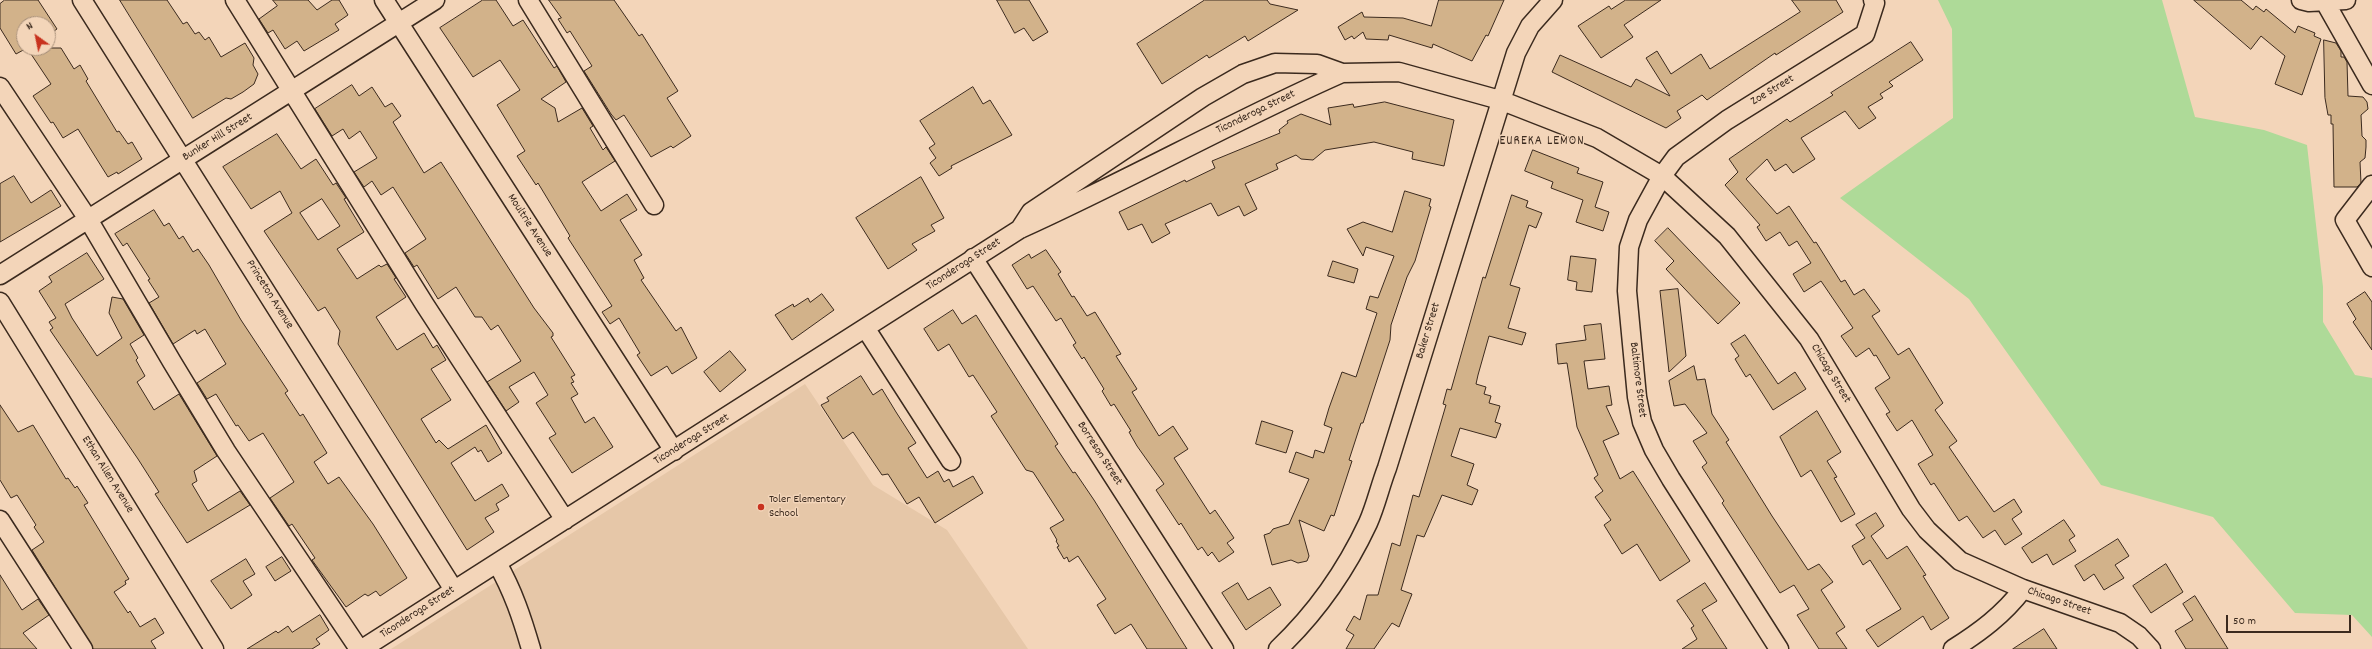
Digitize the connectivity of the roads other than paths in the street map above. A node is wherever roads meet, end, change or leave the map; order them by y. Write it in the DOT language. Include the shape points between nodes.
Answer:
graph roads {
  1 [pos="82,0"];
  2 [pos="235,0"];
  3 [pos="384,0"];
  4 [pos="435,0"];
  5 [pos="528,0"];
  6 [pos="1554,0"];
  7 [pos="2301,0"];
  8 [pos="2346,0"];
  9 [pos="1874,1"];
  10 [pos="2325,2"];
  11 [pos="399,22"];
  12 [pos="1342,73"];
  13 [pos="2372,85"];
  14 [pos="0,87"];
  15 [pos="293,90"];
  16 [pos="1500,100"];
  17 [pos="184,160"];
  18 [pos="1662,176"];
  19 [pos="2372,185"];
  20 [pos="654,206"];
  21 [pos="88,219"];
  22 [pos="1020,229"];
  23 [pos="973,258"];
  24 [pos="2372,266"];
  25 [pos="0,275"];
  26 [pos="0,302"];
  27 [pos="866,329"];
  28 [pos="674,451"];
  29 [pos="951,461"];
  30 [pos="0,520"];
  31 [pos="565,520"];
  32 [pos="497,563"];
  33 [pos="2023,589"];
  34 [pos="454,590"];
  35 [pos="83,649"];
  36 [pos="214,649"];
  37 [pos="359,649"];
  38 [pos="362,649"];
  39 [pos="531,649"];
  40 [pos="1224,649"];
  41 [pos="1278,649"];
  42 [pos="1779,649"];
  43 [pos="1953,649"];
  44 [pos="2151,649"];
  1 -- 17 [label="street, Princeton Avenue"];
  2 -- 15 [label="street"];
  3 -- 11 [label="street, Moultrie Avenue"];
  4 -- 11 [label="street, Bunker Hill Street"];
  5 -- 20 [label="street"];
  6 -- 16 [label="street, Baker Street" via="1526,33 1516,53"];
  7 -- 10 [label="street"];
  8 -- 10 [label="street"];
  9 -- 18 [label="street, Zoe Street" via="1865,34 1726,120 1676,156"];
  10 -- 13 [label="street"];
  11 -- 15 [label="street, Bunker Hill Street"];
  11 -- 28 [label="street, Moultrie Avenue"];
  12 -- 16 [label="street, Ticonderoga Street" via="1399,72"];
  12 -- 22 [label="street, Ticonderoga Street" via="1194,142"];
  12 -- 22 [label="street, Ticonderoga Street" via="1317,64 1275,63 1243,74 1031,212"];
  14 -- 21 [label="street"];
  15 -- 17 [label="street, Bunker Hill Street"];
  15 -- 31 [label="street" via="425,305"];
  16 -- 18 [label="street, Chicago Street" via="1597,138"];
  16 -- 41 [label="street, Baker Street" via="1368,522 1339,576 1297,632"];
  17 -- 21 [label="street, Bunker Hill Street"];
  17 -- 34 [label="street, Princeton Avenue"];
  18 -- 33 [label="street, Chicago Street" via="1727,236 1809,339 1911,509 1927,530 1960,561"];
  18 -- 42 [label="street, Baltimore Street" via="1638,220 1629,247 1627,291 1637,397 1642,422 1654,450 1671,479"];
  19 -- 24 [label="street" via="2345,220"];
  21 -- 25 [label="street, Bunker Hill Street"];
  21 -- 37 [label="street" via="226,450"];
  22 -- 23 [label="street, Ticonderoga Street"];
  23 -- 27 [label="street, Ticonderoga Street"];
  23 -- 40 [label="street, Borreson Street"];
  26 -- 36 [label="street, Ethan Allen Avenue"];
  27 -- 28 [label="street, Ticonderoga Street"];
  27 -- 29 [label="street"];
  28 -- 31 [label="street, Ticonderoga Street"];
  30 -- 35 [label="street"];
  31 -- 32 [label="street, Ticonderoga Street"];
  32 -- 34 [label="street, Ticonderoga Street"];
  32 -- 39 [label="street" via="509,583 525,623"];
  33 -- 43 [label="street" via="2010,606 1988,626"];
  33 -- 44 [label="street, Chicago Street" via="2120,623 2139,636"];
  34 -- 38 [label="street, Ticonderoga Street"];
}
